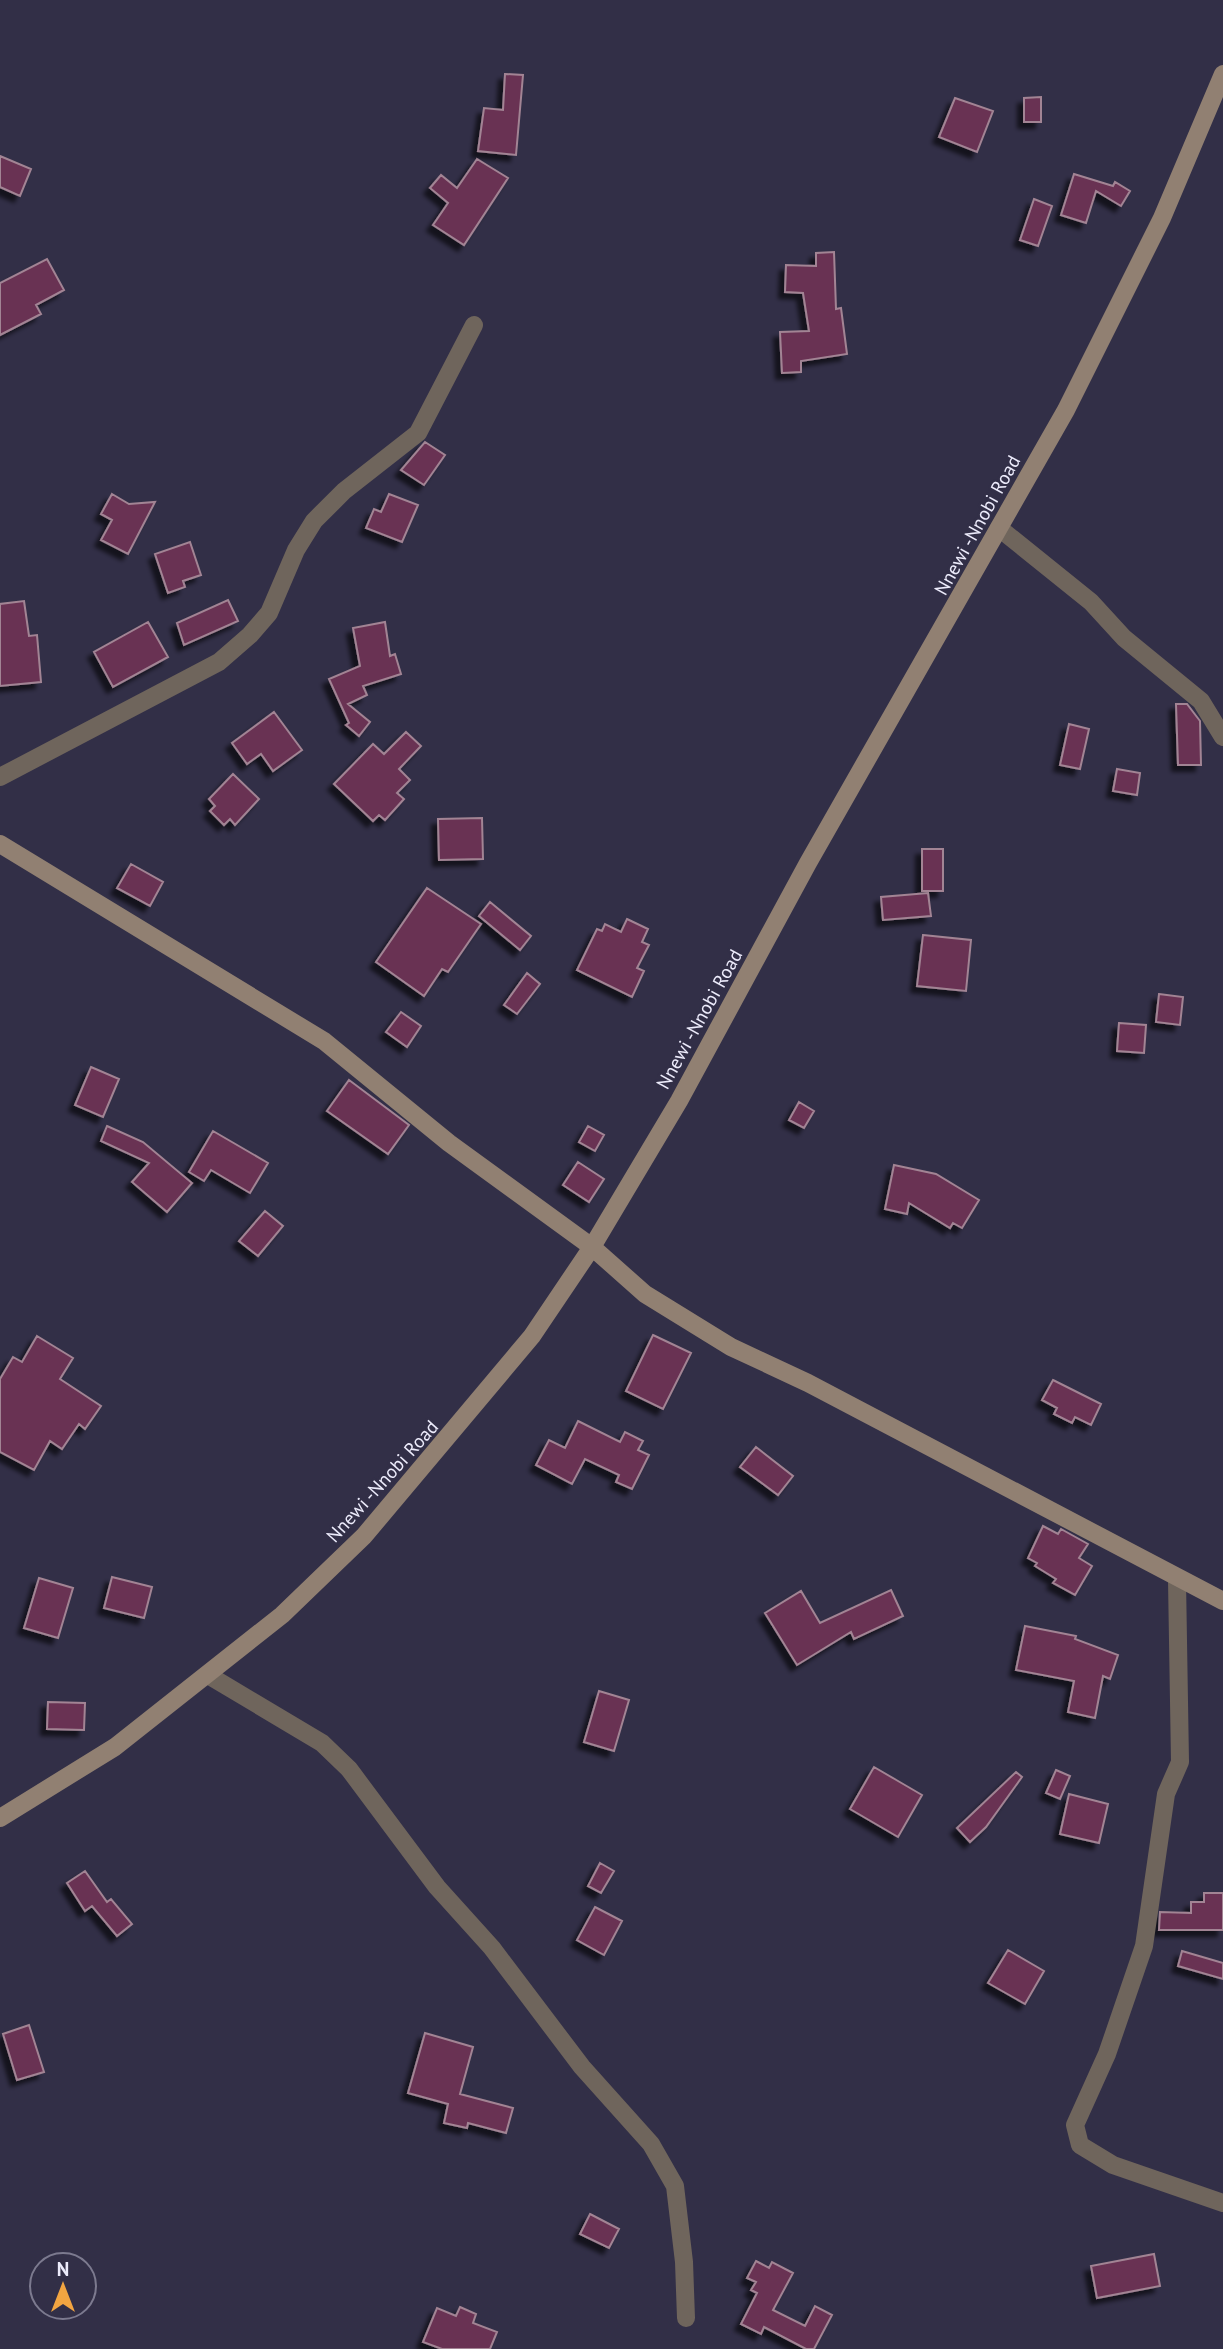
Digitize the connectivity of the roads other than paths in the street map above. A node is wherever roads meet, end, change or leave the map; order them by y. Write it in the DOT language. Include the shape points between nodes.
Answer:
graph roads {
  1 [pos="1223,74"];
  2 [pos="474,325"];
  3 [pos="999,528"];
  4 [pos="1223,737"];
  5 [pos="0,777"];
  6 [pos="0,844"];
  7 [pos="592,1247"];
  8 [pos="1177,1580"];
  9 [pos="1223,1601"];
  10 [pos="208,1675"];
  11 [pos="0,1818"];
  12 [pos="1223,2203"];
  13 [pos="686,2318"];
  1 -- 3 [label="main road, Nnewi -Nnobi Road" via="1162,218 1066,410"];
  2 -- 5 [label="street" via="418,433 344,491 314,521 269,613 250,635 219,662"];
  3 -- 4 [label="street" via="1091,602 1124,638 1201,701"];
  3 -- 7 [label="main road, Nnewi -Nnobi Road" via="679,1101"];
  6 -- 7 [label="main road" via="324,1041 449,1143"];
  7 -- 8 [label="main road" via="645,1294 731,1347 864,1412"];
  7 -- 10 [label="main road, Nnewi -Nnobi Road" via="532,1336 364,1536 282,1615"];
  8 -- 9 [label="main road"];
  8 -- 12 [label="street" via="1180,1762 1166,1794 1144,1946 1107,2054 1075,2125 1080,2145 1113,2165"];
  10 -- 11 [label="main road, Nnewi -Nnobi Road" via="115,1746"];
  10 -- 13 [label="street" via="322,1743 349,1769 437,1887 492,1948 582,2067 651,2144 675,2186"];
}
